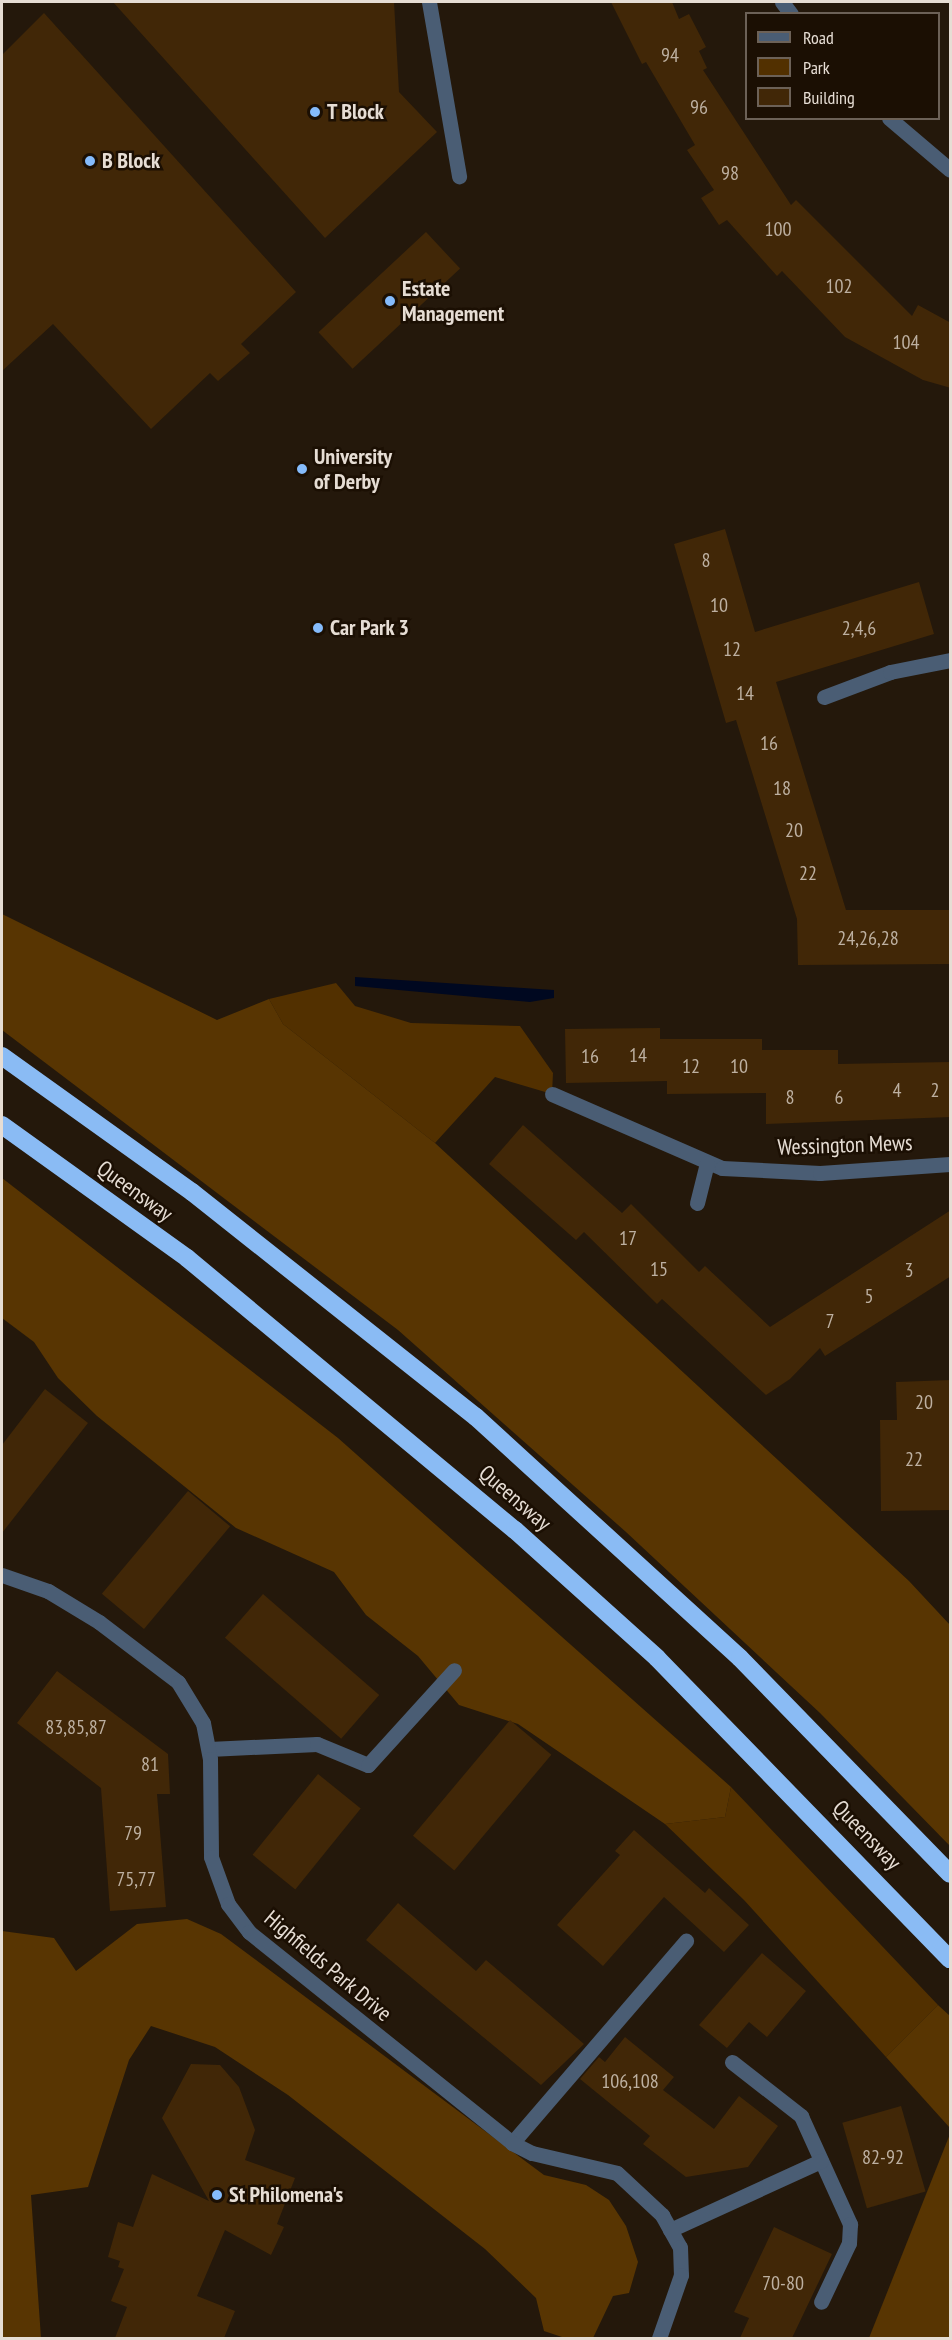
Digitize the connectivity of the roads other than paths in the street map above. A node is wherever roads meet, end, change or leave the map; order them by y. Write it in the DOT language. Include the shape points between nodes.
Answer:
graph roads {
  1 [pos="429,2"];
  2 [pos="891,120"];
  3 [pos="951,170"];
  4 [pos="459,176"];
  5 [pos="951,660"];
  6 [pos="824,697"];
  7 [pos="2,1056"];
  8 [pos="552,1094"];
  9 [pos="2,1125"];
  10 [pos="706,1163"];
  11 [pos="951,1164"];
  12 [pos="697,1203"];
  13 [pos="2,1575"];
  14 [pos="454,1670"];
  15 [pos="209,1749"];
  16 [pos="951,1874"];
  17 [pos="686,1941"];
  18 [pos="951,1959"];
  19 [pos="732,2062"];
  20 [pos="512,2143"];
  21 [pos="821,2161"];
  22 [pos="670,2230"];
  23 [pos="821,2302"];
  24 [pos="659,2338"];
  1 -- 4 [label="street"];
  2 -- 3 [label="street"];
  5 -- 6 [label="street" via="890,672"];
  7 -- 16 [label="highway, Queensway" via="192,1192 476,1417 740,1658"];
  8 -- 10 [label="street, Wessington Mews" via="666,1141"];
  9 -- 18 [label="highway, Queensway" via="187,1258 515,1530 666,1667"];
  10 -- 11 [label="street, Wessington Mews" via="722,1168 820,1173"];
  10 -- 12 [label="street"];
  13 -- 15 [label="street, Highfields Park Drive" via="48,1591 99,1622 178,1682 203,1723"];
  14 -- 15 [label="street" via="368,1765 317,1744"];
  15 -- 20 [label="street, Highfields Park Drive" via="211,1857 228,1904 249,1932"];
  17 -- 20 [label="street"];
  19 -- 21 [label="street" via="801,2116"];
  20 -- 22 [label="street, Highfields Park Drive" via="532,2154 617,2173 644,2195"];
  21 -- 22 [label="street"];
  21 -- 23 [label="street" via="850,2224 849,2243"];
  22 -- 24 [label="street, Highfields Park Drive" via="680,2247 681,2275"];
}
